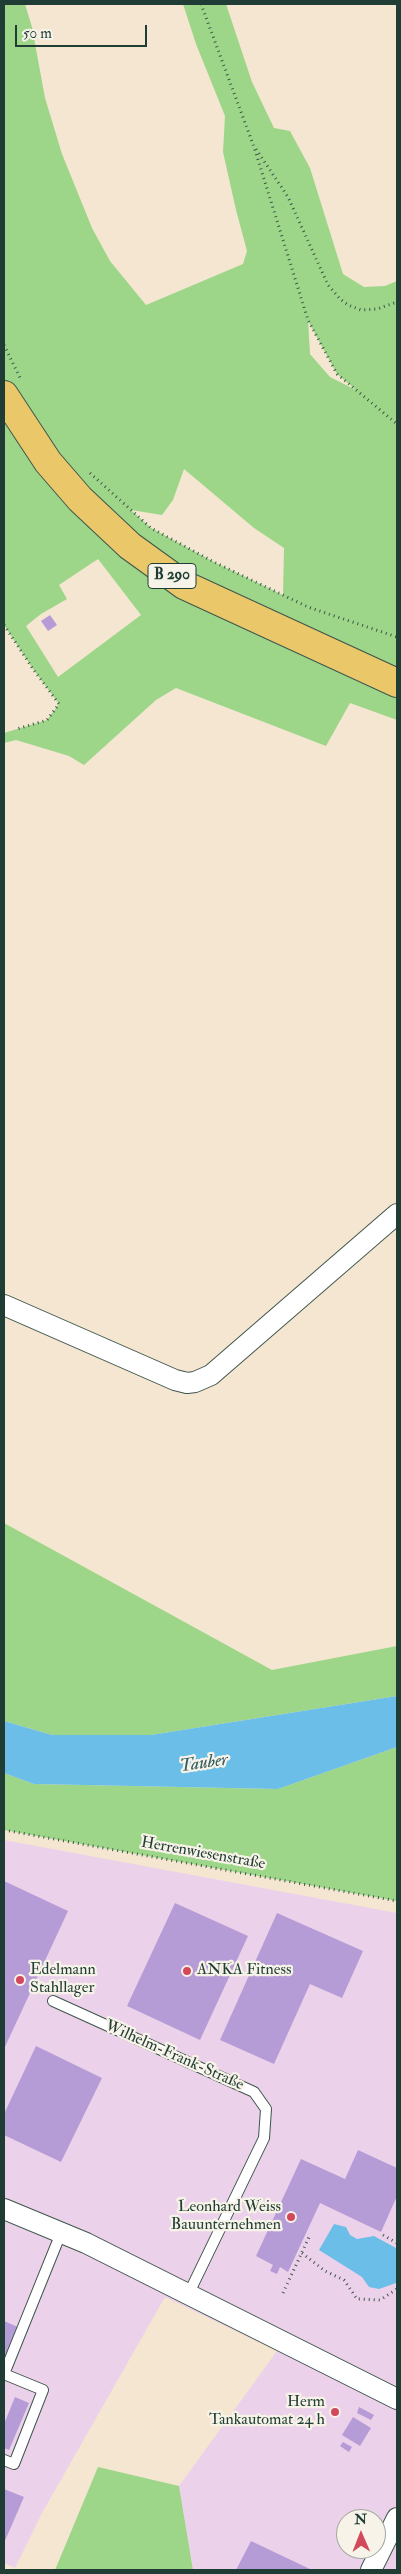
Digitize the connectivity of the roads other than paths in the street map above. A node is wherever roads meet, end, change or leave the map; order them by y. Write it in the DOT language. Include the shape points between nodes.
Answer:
graph roads {
  1 [pos="14,391"];
  2 [pos="397,683"];
  3 [pos="397,1214"];
  4 [pos="4,1305"];
  5 [pos="53,2001"];
  6 [pos="4,2209"];
  7 [pos="61,2233"];
  8 [pos="188,2295"];
  9 [pos="397,2399"];
  10 [pos="4,2460"];
  11 [pos="397,2518"];
  12 [pos="371,2570"];
  1 -- 2 [label="main road, B 290" via="48,462 80,499 130,546 184,584"];
  3 -- 4 [label="street" via="211,1375 195,1382 175,1380"];
  5 -- 8 [label="lane, Wilhelm-Frank-Straße" via="254,2092 266,2110 264,2138"];
  6 -- 7 [label="street"];
  7 -- 8 [label="street"];
  7 -- 10 [label="lane" via="4,2374 42,2390 14,2464"];
  8 -- 9 [label="street"];
  11 -- 12 [label="street"];
}
